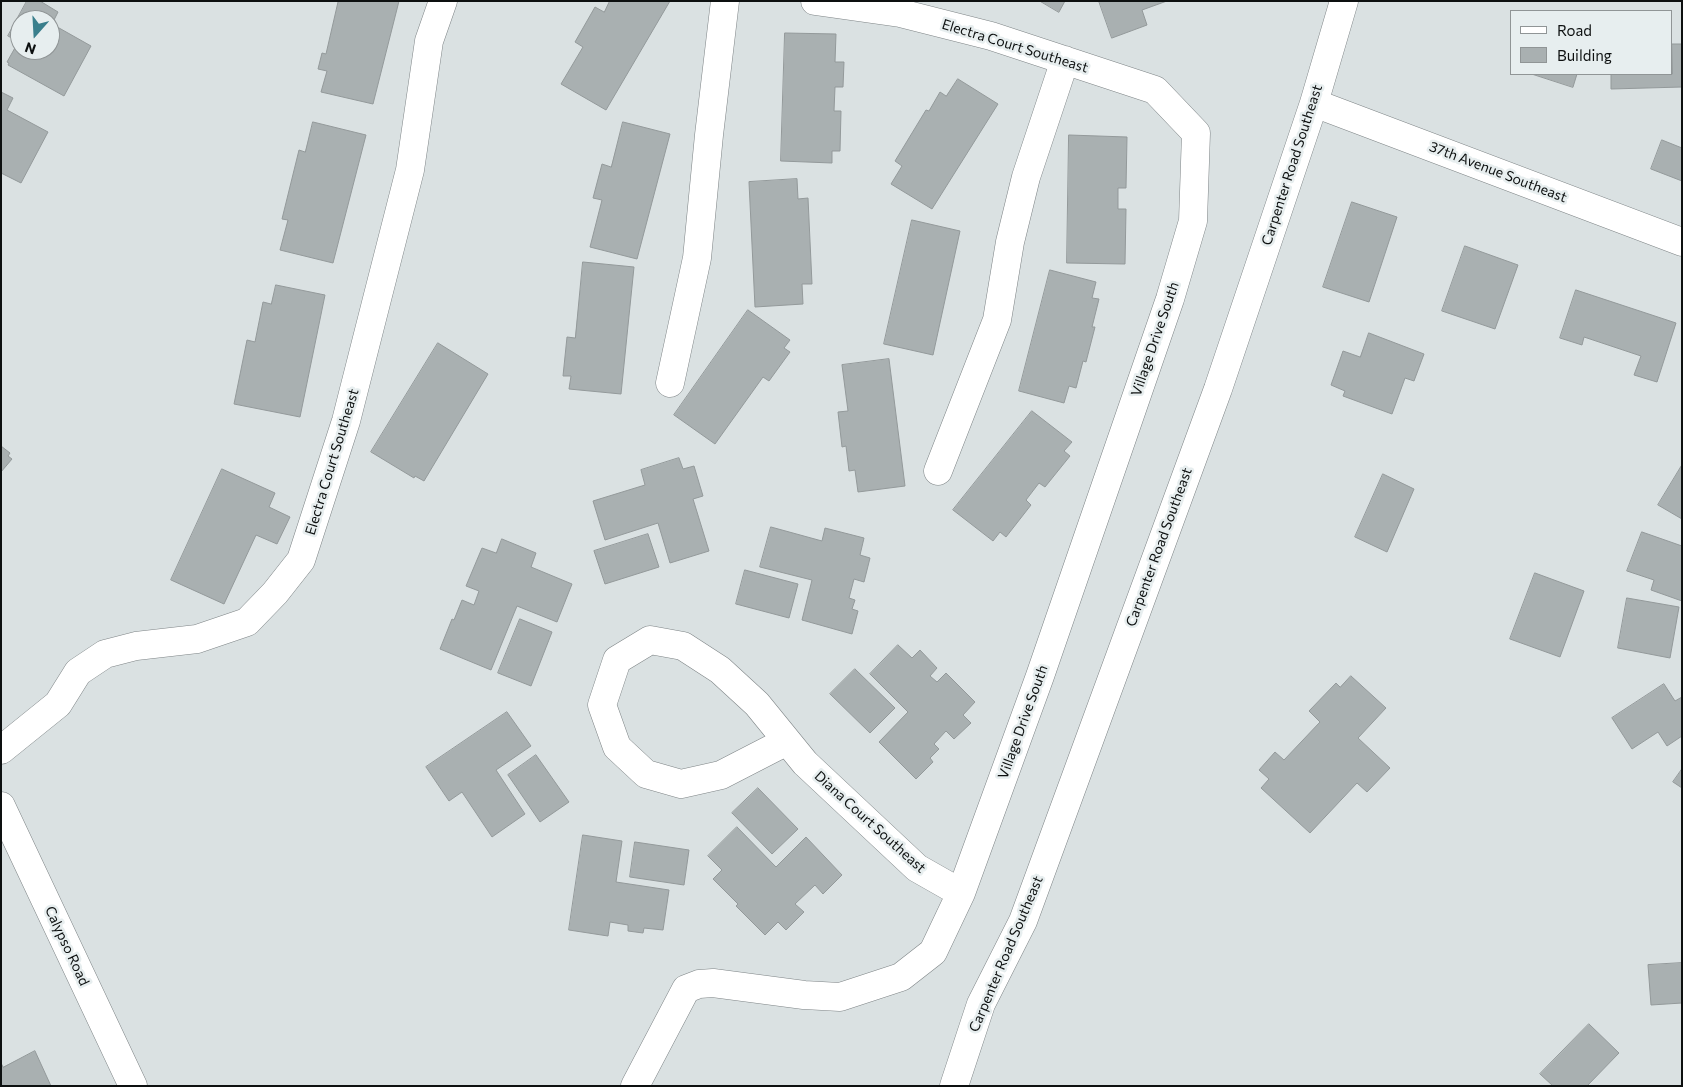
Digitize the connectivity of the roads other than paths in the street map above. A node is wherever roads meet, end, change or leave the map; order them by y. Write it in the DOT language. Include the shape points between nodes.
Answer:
graph roads {
  1 [pos="443,1"];
  2 [pos="725,1"];
  3 [pos="815,1"];
  4 [pos="1344,1"];
  5 [pos="1064,60"];
  6 [pos="1314,103"];
  7 [pos="1196,133"];
  8 [pos="1682,242"];
  9 [pos="670,383"];
  10 [pos="938,471"];
  11 [pos="787,740"];
  12 [pos="1,750"];
  13 [pos="1,806"];
  14 [pos="961,893"];
  15 [pos="133,1086"];
  16 [pos="635,1086"];
  17 [pos="954,1086"];
  1 -- 12 [label="street, Electra Court Southeast" via="429,41 410,170 372,322 346,421 301,560 247,622 197,639 136,646 105,654 78,672 58,704"];
  2 -- 9 [label="street" via="697,258"];
  3 -- 5 [label="street, Electra Court Southeast" via="900,13 990,36"];
  4 -- 6 [label="street, Carpenter Road Southeast"];
  5 -- 7 [label="street, Electra Court Southeast" via="1155,90"];
  5 -- 10 [label="street" via="1026,177 1010,242 997,320"];
  6 -- 8 [label="street, 37th Avenue Southeast"];
  6 -- 17 [label="street, Carpenter Road Southeast" via="1218,389 1023,921 981,1004"];
  7 -- 14 [label="street, Village Drive South" via="1193,221 1170,299"];
  11 -- 11 [label="street, Diana Court Southeast" via="757,704 720,670 675,644 650,640 617,660 602,705 617,747 646,774 681,784 721,774"];
  11 -- 14 [label="street, Diana Court Southeast" via="805,763 917,868"];
  13 -- 15 [label="street, Calypso Road"];
  14 -- 16 [label="street, Village Drive South" via="933,952 901,977 840,997 713,983 686,989"];
}
